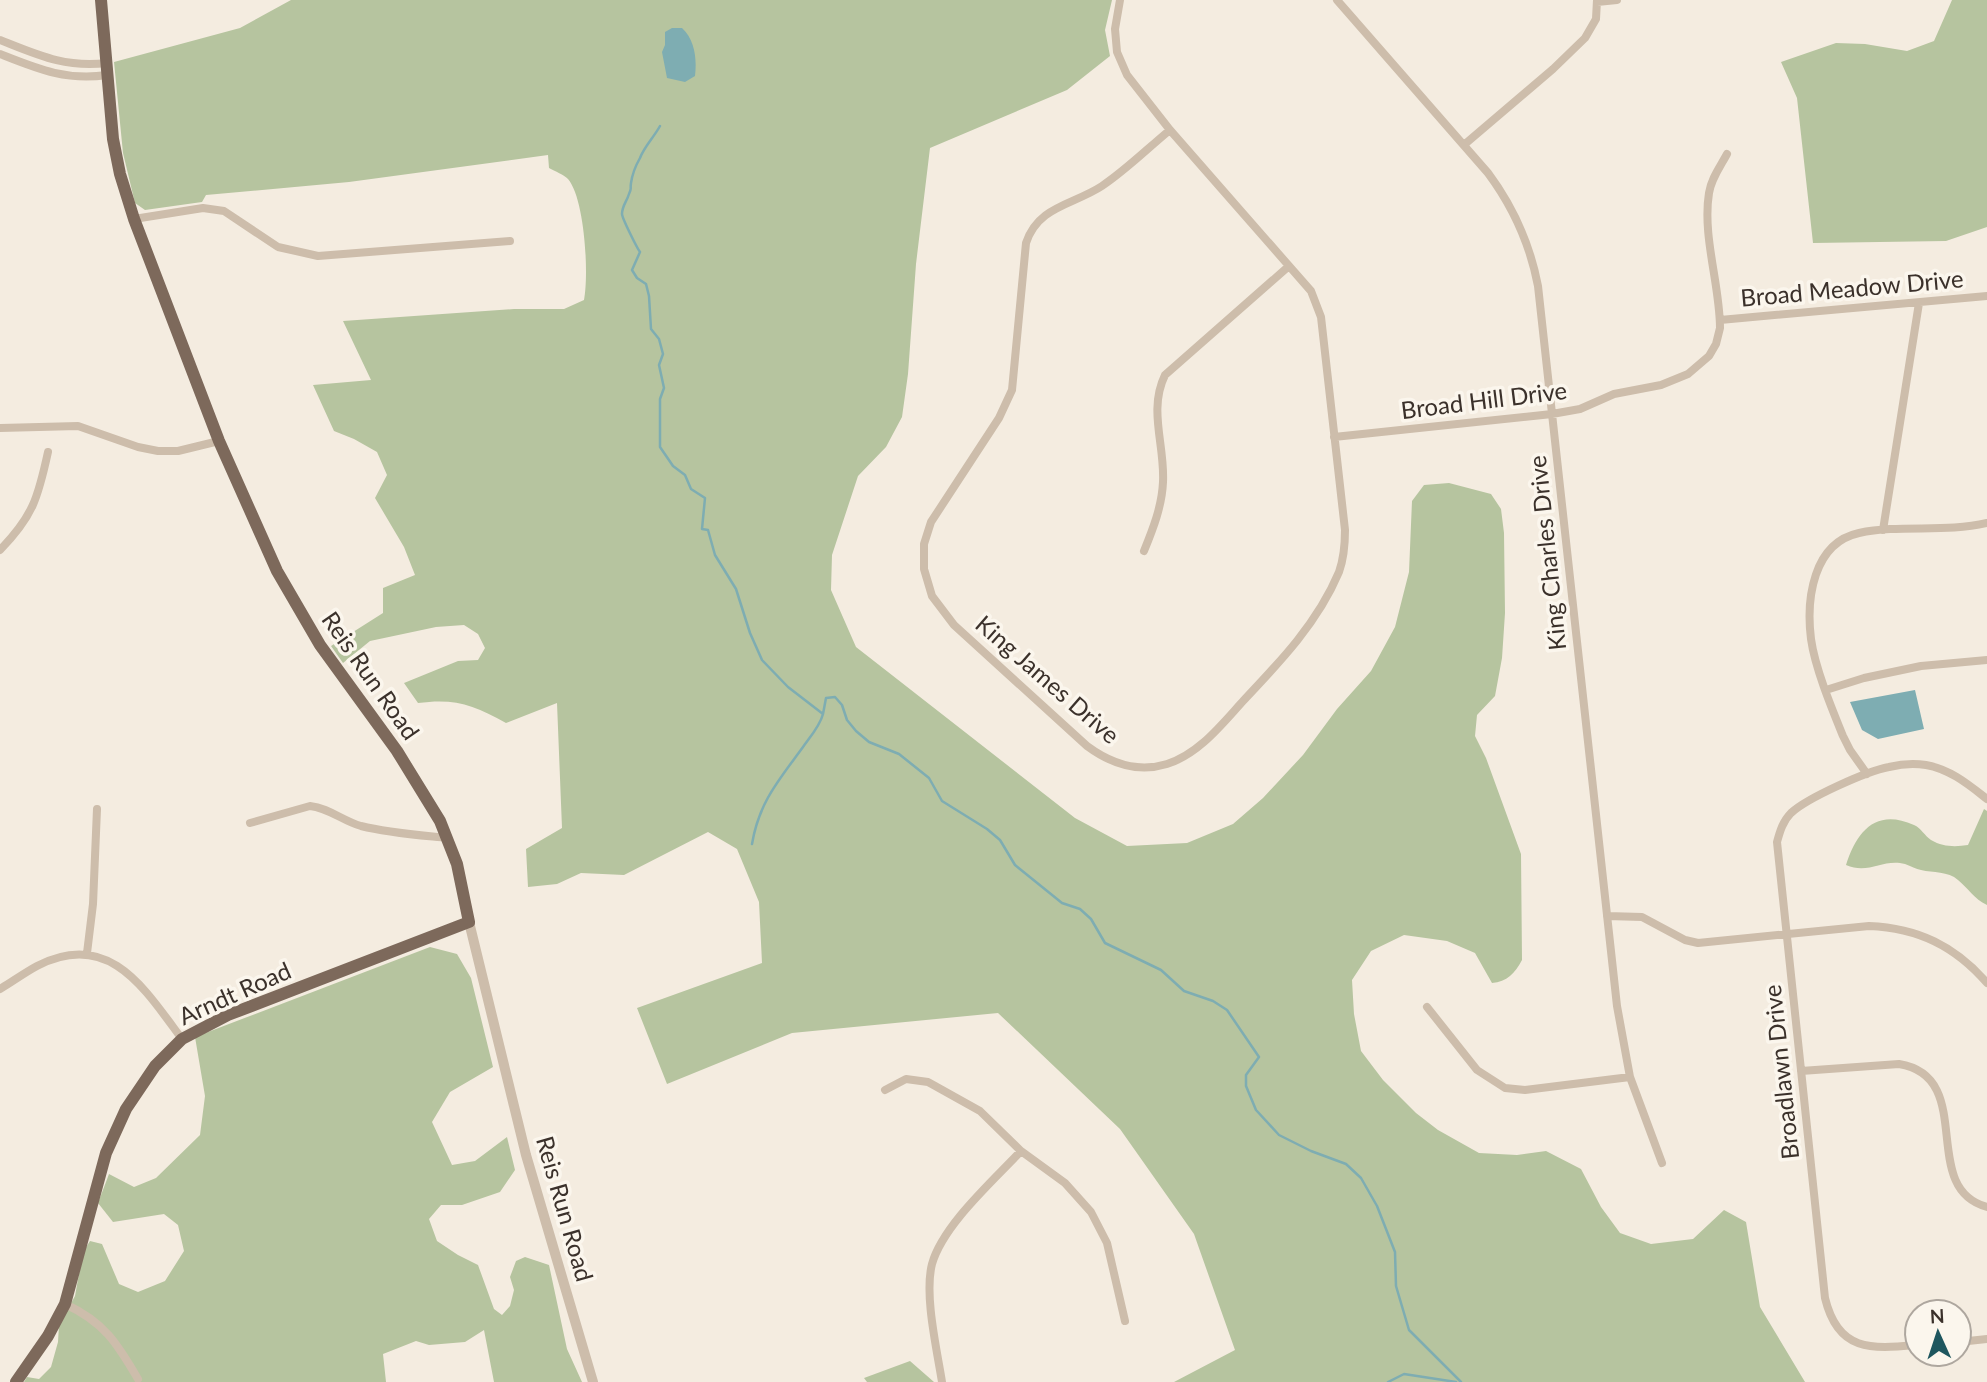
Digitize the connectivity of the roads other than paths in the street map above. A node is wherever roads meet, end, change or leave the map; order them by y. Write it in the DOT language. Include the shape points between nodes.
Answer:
graph roads {
  1 [pos="101,0"];
  2 [pos="1120,0"];
  3 [pos="1337,0"];
  4 [pos="1617,0"];
  5 [pos="1597,1"];
  6 [pos="0,40"];
  7 [pos="0,54"];
  8 [pos="107,69"];
  9 [pos="1170,130"];
  10 [pos="1465,145"];
  11 [pos="1727,154"];
  12 [pos="134,219"];
  13 [pos="510,241"];
  14 [pos="1289,266"];
  15 [pos="1987,296"];
  16 [pos="1919,303"];
  17 [pos="1720,320"];
  18 [pos="1552,414"];
  19 [pos="0,428"];
  20 [pos="1334,437"];
  21 [pos="219,442"];
  22 [pos="48,452"];
  23 [pos="1987,523"];
  24 [pos="1883,530"];
  25 [pos="0,550"];
  26 [pos="1144,551"];
  27 [pos="1987,660"];
  28 [pos="1826,690"];
  29 [pos="1867,774"];
  30 [pos="1987,799"];
  31 [pos="97,809"];
  32 [pos="250,823"];
  33 [pos="448,838"];
  34 [pos="1607,916"];
  35 [pos="469,922"];
  36 [pos="1785,935"];
  37 [pos="87,953"];
  38 [pos="1987,983"];
  39 [pos="0,989"];
  40 [pos="1427,1007"];
  41 [pos="182,1039"];
  42 [pos="1801,1071"];
  43 [pos="1630,1077"];
  44 [pos="885,1090"];
  45 [pos="1021,1151"];
  46 [pos="1662,1163"];
  47 [pos="1987,1207"];
  48 [pos="65,1304"];
  49 [pos="1125,1321"];
  50 [pos="1903,1346"];
  51 [pos="138,1379"];
  52 [pos="16,1382"];
  53 [pos="593,1382"];
  54 [pos="942,1382"];
  1 -- 8 [label="main road, Reis Run Road"];
  2 -- 9 [label="street, King James Drive" via="1116,51 1137,89"];
  3 -- 10 [label="street, King Charles Drive"];
  4 -- 5 [label="street"];
  5 -- 10 [label="street" via="1596,19 1585,38"];
  6 -- 8 [label="street" via="46,59"];
  7 -- 8 [label="street" via="41,70 80,78"];
  8 -- 12 [label="main road, Reis Run Road" via="117,159"];
  9 -- 14 [label="street, King James Drive"];
  9 -- 20 [label="street, King James Drive" via="1102,186 1046,213 1030,231 1012,390 927,532 923,556 932,596 954,625 1098,754 1134,766 1169,763 1199,746 1289,652 1333,584 1345,538"];
  10 -- 18 [label="street, King Charles Drive" via="1502,192 1530,250"];
  11 -- 17 [label="street, Broad Hill Drive" via="1713,178 1708,213"];
  12 -- 13 [label="street" via="224,211 278,247 318,256"];
  12 -- 21 [label="main road, Reis Run Road"];
  14 -- 20 [label="street, King James Drive" via="1311,291 1321,317"];
  14 -- 26 [label="street" via="1165,375 1158,388 1162,495"];
  15 -- 16 [label="street, Broad Meadow Drive"];
  16 -- 17 [label="street, Broad Meadow Drive"];
  16 -- 24 [label="street"];
  17 -- 18 [label="street, Broad Hill Drive" via="1709,356 1688,374"];
  18 -- 20 [label="street, Broad Hill Drive"];
  18 -- 34 [label="street, King Charles Drive"];
  19 -- 21 [label="street" via="78,426 158,450 178,451"];
  21 -- 33 [label="main road, Reis Run Road" via="295,604 397,751"];
  22 -- 25 [label="street" via="33,510"];
  23 -- 24 [label="street"];
  24 -- 28 [label="street" via="1840,540 1821,560 1810,629"];
  27 -- 28 [label="street" via="1921,666"];
  28 -- 29 [label="street" via="1843,736"];
  29 -- 30 [label="street, Broadlawn Drive" via="1891,766 1925,765 1964,781"];
  29 -- 36 [label="street, Broadlawn Drive" via="1800,806 1783,825 1776,850"];
  31 -- 37 [label="street"];
  32 -- 33 [label="street" via="310,806 358,825"];
  33 -- 35 [label="main road, Reis Run Road"];
  34 -- 36 [label="street" via="1642,917 1698,943"];
  34 -- 43 [label="street, King Charles Drive"];
  35 -- 41 [label="main road, Arndt Road" via="228,1015"];
  35 -- 53 [label="street, Reis Run Road" via="526,1156"];
  36 -- 38 [label="street" via="1869,926 1912,932 1950,948"];
  36 -- 42 [label="street, Broadlawn Drive"];
  37 -- 39 [label="street" via="37,966"];
  37 -- 41 [label="street" via="137,980"];
  40 -- 43 [label="street" via="1477,1070 1505,1088 1525,1090"];
  41 -- 48 [label="main road, Arndt Road" via="139,1088 113,1134"];
  42 -- 47 [label="street" via="1899,1064 1926,1075 1940,1098 1957,1184 1971,1200"];
  42 -- 50 [label="street, Broadlawn Drive" via="1829,1314 1842,1333 1858,1344"];
  43 -- 46 [label="street, King Charles Drive"];
  44 -- 45 [label="street" via="906,1079 928,1082 980,1111"];
  45 -- 49 [label="street" via="1065,1183 1091,1212 1107,1243"];
  45 -- 54 [label="street" via="949,1229 932,1265 930,1301"];
  48 -- 51 [label="street" via="100,1325 117,1343"];
  48 -- 52 [label="main road, Arndt Road"];
}
